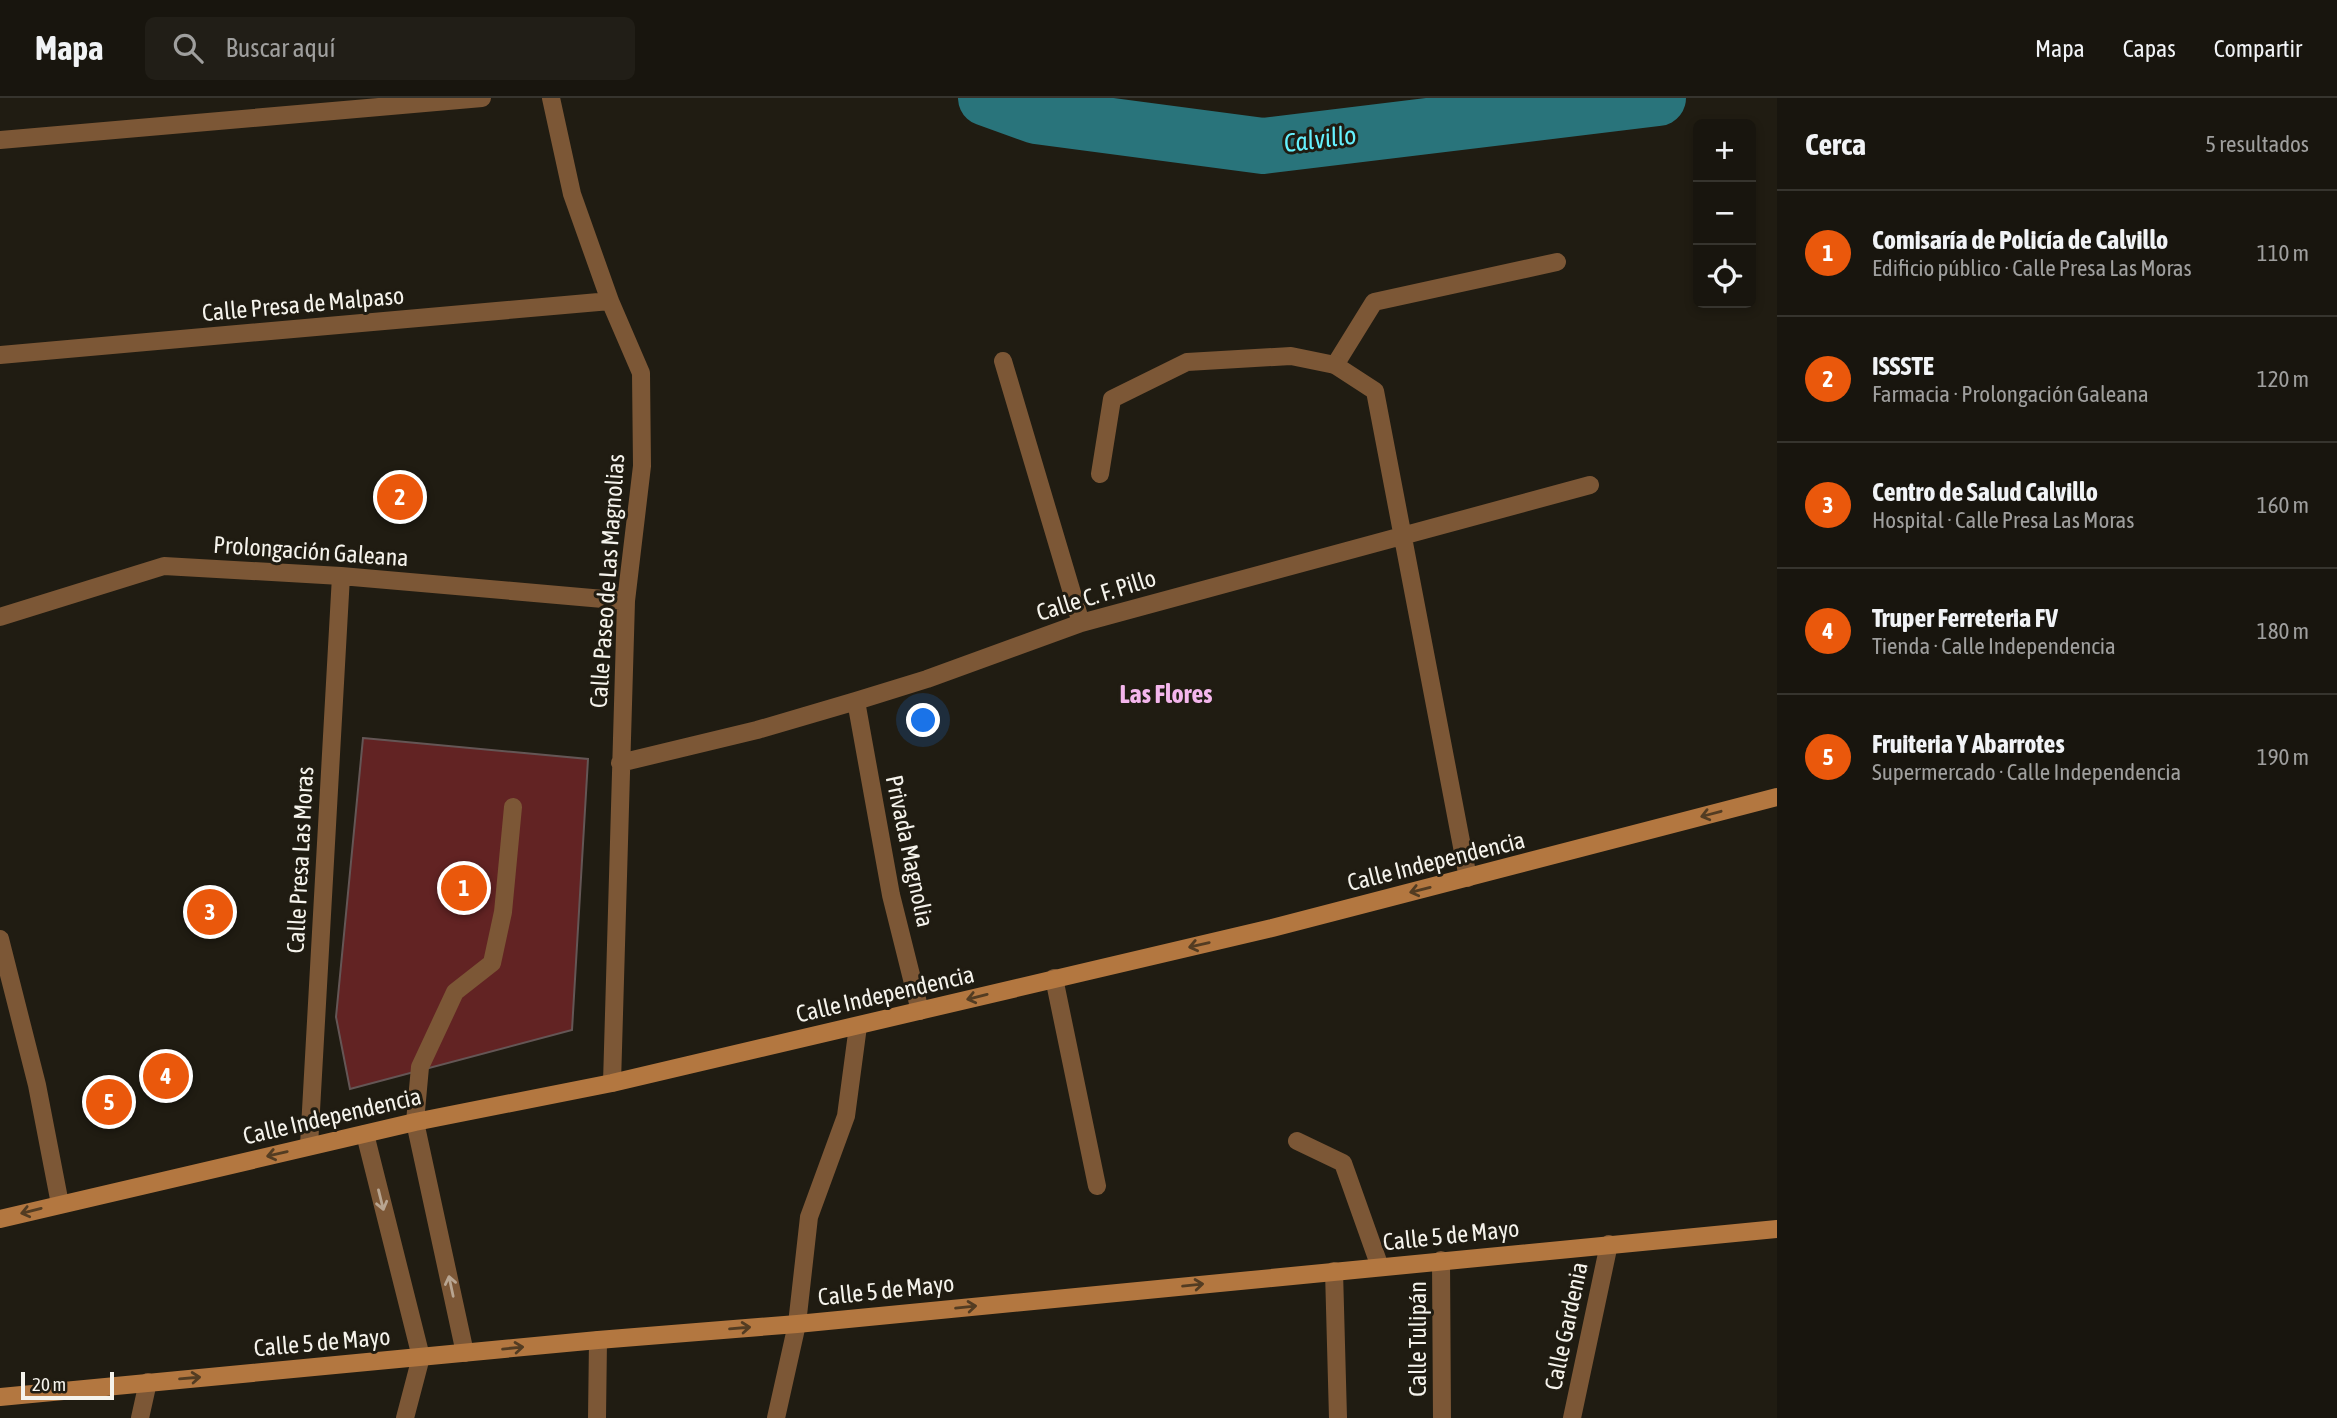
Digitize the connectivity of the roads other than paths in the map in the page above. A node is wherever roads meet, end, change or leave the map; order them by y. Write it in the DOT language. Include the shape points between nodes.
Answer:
graph roads {
  1 [pos="482,98"];
  2 [pos="551,98"];
  3 [pos="0,140"];
  4 [pos="1557,262"];
  5 [pos="610,301"];
  6 [pos="0,355"];
  7 [pos="1003,361"];
  8 [pos="1335,365"];
  9 [pos="1100,474"];
  10 [pos="1590,485"];
  11 [pos="1403,534"];
  12 [pos="341,576"];
  13 [pos="626,601"];
  14 [pos="0,617"];
  15 [pos="1082,623"];
  16 [pos="856,701"];
  17 [pos="620,763"];
  18 [pos="1777,797"];
  19 [pos="513,807"];
  20 [pos="1468,878"];
  21 [pos="0,939"];
  22 [pos="1054,978"];
  23 [pos="920,1011"];
  24 [pos="858,1026"];
  25 [pos="611,1083"];
  26 [pos="415,1122"];
  27 [pos="365,1134"];
  28 [pos="1297,1142"];
  29 [pos="309,1146"];
  30 [pos="1097,1186"];
  31 [pos="60,1204"];
  32 [pos="0,1219"];
  33 [pos="1777,1229"];
  34 [pos="1609,1244"];
  35 [pos="1441,1260"];
  36 [pos="1380,1266"];
  37 [pos="1334,1271"];
  38 [pos="797,1324"];
  39 [pos="598,1340"];
  40 [pos="465,1353"];
  41 [pos="421,1357"];
  42 [pos="148,1382"];
  43 [pos="0,1397"];
  44 [pos="140,1418"];
  45 [pos="405,1418"];
  46 [pos="597,1418"];
  47 [pos="776,1418"];
  48 [pos="1338,1418"];
  49 [pos="1442,1418"];
  50 [pos="1572,1418"];
  1 -- 3 [label="street"];
  2 -- 5 [label="street, Calle Paseo de Las Magnolias" via="572,194"];
  4 -- 8 [label="street" via="1374,302"];
  5 -- 6 [label="street, Calle Presa de Malpaso"];
  5 -- 13 [label="street, Calle Paseo de Las Magnolias" via="641,373 642,466"];
  7 -- 15 [label="street"];
  8 -- 9 [label="street" via="1292,356 1187,362 1112,399"];
  8 -- 11 [label="street" via="1375,391"];
  10 -- 11 [label="street, Calle C. F. Pillo"];
  11 -- 15 [label="street, Calle C. F. Pillo"];
  11 -- 20 [label="street"];
  12 -- 13 [label="street, Prolongación Galeana"];
  12 -- 14 [label="street, Prolongación Galeana" via="164,566"];
  12 -- 29 [label="street, Calle Presa Las Moras"];
  13 -- 17 [label="street, Calle Paseo de Las Magnolias"];
  15 -- 16 [label="street, Calle C. F. Pillo"];
  16 -- 17 [label="street, Calle C. F. Pillo"];
  16 -- 23 [label="street, Privada Magnolia" via="891,895"];
  17 -- 25 [label="street, Calle Paseo de Las Magnolias"];
  18 -- 20 [label="main road, Calle Independencia, one-way"];
  19 -- 26 [label="street" via="503,912 492,963 455,992 420,1067"];
  20 -- 22 [label="main road, Calle Independencia, one-way"];
  21 -- 31 [label="street" via="37,1085"];
  22 -- 23 [label="main road, Calle Independencia, one-way"];
  22 -- 30 [label="street"];
  23 -- 24 [label="main road, Calle Independencia"];
  24 -- 25 [label="main road, Calle Independencia"];
  24 -- 38 [label="street" via="846,1116 809,1217"];
  25 -- 26 [label="main road, Calle Independencia"];
  26 -- 27 [label="main road, Calle Independencia"];
  40 -- 26 [label="street, one-way"];
  27 -- 29 [label="main road, Calle Independencia"];
  27 -- 41 [label="street, one-way"];
  28 -- 36 [label="street" via="1343,1163"];
  29 -- 31 [label="main road, Calle Independencia, one-way"];
  31 -- 32 [label="main road, Calle Independencia, one-way"];
  33 -- 34 [label="main road, Calle 5 de Mayo"];
  34 -- 35 [label="main road, Calle 5 de Mayo"];
  34 -- 50 [label="street, Calle Gardenia"];
  35 -- 36 [label="main road, Calle 5 de Mayo"];
  35 -- 49 [label="street, Calle Tulipán"];
  36 -- 37 [label="main road, Calle 5 de Mayo"];
  38 -- 37 [label="main road, Calle 5 de Mayo, one-way"];
  37 -- 48 [label="street"];
  39 -- 38 [label="main road, Calle 5 de Mayo, one-way"];
  38 -- 47 [label="street"];
  40 -- 39 [label="main road, Calle 5 de Mayo, one-way"];
  39 -- 46 [label="street"];
  40 -- 41 [label="main road, Calle 5 de Mayo"];
  42 -- 41 [label="main road, Calle 5 de Mayo, one-way"];
  41 -- 45 [label="street"];
  42 -- 43 [label="main road, Calle 5 de Mayo"];
  42 -- 44 [label="street"];
}
